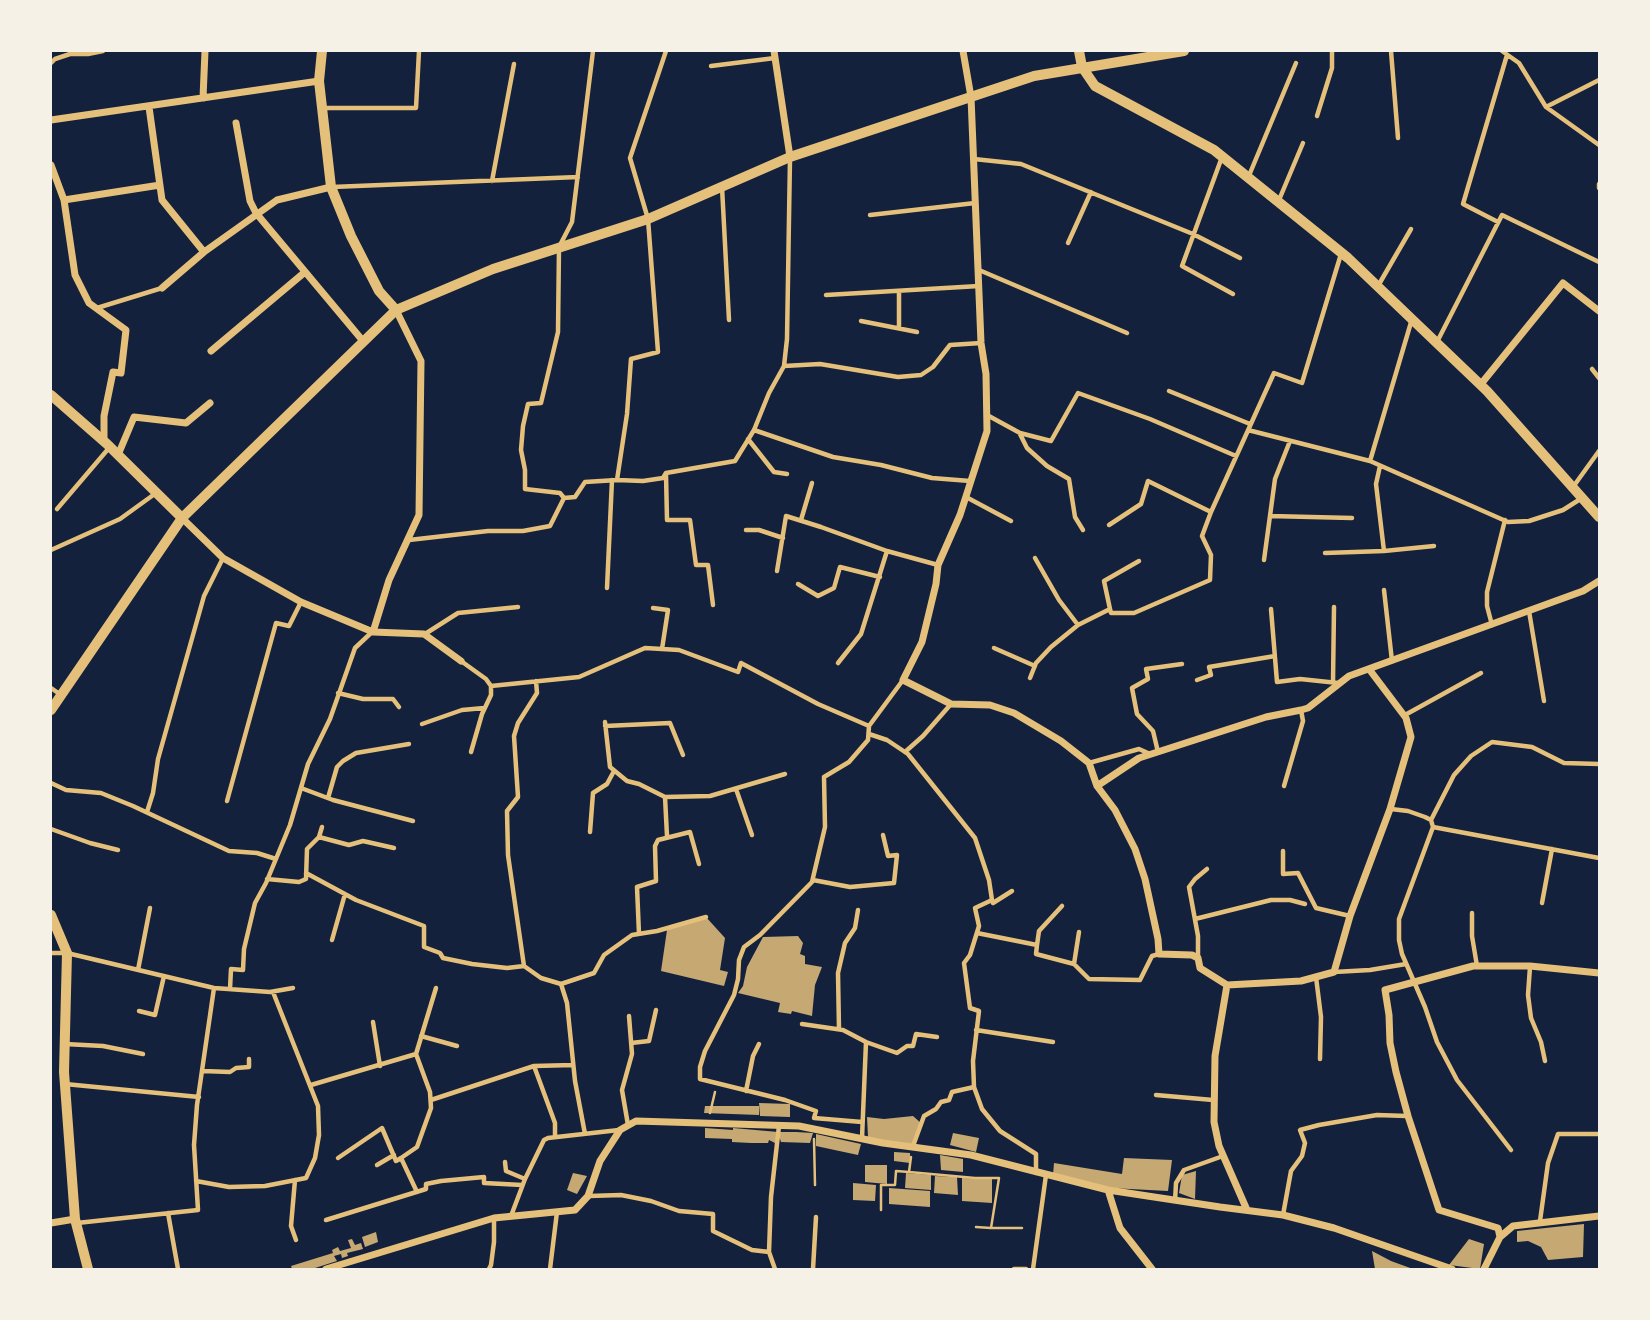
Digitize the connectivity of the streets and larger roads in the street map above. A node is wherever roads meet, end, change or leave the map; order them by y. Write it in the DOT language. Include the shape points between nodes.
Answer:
graph roads {
  1 [pos="205,51"];
  2 [pos="322,51"];
  3 [pos="963,51"];
  4 [pos="1079,51"];
  5 [pos="1184,51"];
  6 [pos="774,54"];
  7 [pos="1082,67"];
  8 [pos="319,81"];
  9 [pos="971,97"];
  10 [pos="203,98"];
  11 [pos="149,107"];
  12 [pos="51,120"];
  13 [pos="236,123"];
  14 [pos="790,157"];
  15 [pos="51,165"];
  16 [pos="160,185"];
  17 [pos="331,187"];
  18 [pos="64,200"];
  19 [pos="256,213"];
  20 [pos="204,252"];
  21 [pos="305,272"];
  22 [pos="162,288"];
  23 [pos="396,310"];
  24 [pos="1599,311"];
  25 [pos="363,341"];
  26 [pos="211,351"];
  27 [pos="1481,384"];
  28 [pos="52,398"];
  29 [pos="210,403"];
  30 [pos="110,448"];
  31 [pos="1599,517"];
  32 [pos="182,518"];
  33 [pos="1599,581"];
  34 [pos="373,632"];
  35 [pos="461,661"];
  36 [pos="1368,669"];
  37 [pos="51,710"];
  38 [pos="1097,786"];
  39 [pos="51,915"];
  40 [pos="1599,973"];
  41 [pos="1227,985"];
  42 [pos="1108,1190"];
  43 [pos="1248,1210"];
  44 [pos="1599,1216"];
  45 [pos="75,1221"];
  46 [pos="51,1223"];
  47 [pos="1500,1237"];
  48 [pos="1141,1257"];
  49 [pos="1427,1265"];
  50 [pos="88,1269"];
  51 [pos="326,1269"];
  52 [pos="1139,1269"];
  53 [pos="1152,1269"];
  54 [pos="1452,1269"];
  55 [pos="1484,1269"];
  1 -- 10 [label="street"];
  2 -- 8 [label="street"];
  3 -- 9 [label="street"];
  4 -- 7 [label="street"];
  5 -- 7 [label="street"];
  6 -- 14 [label="street"];
  7 -- 9 [label="street" via="1034,76"];
  7 -- 27 [label="street" via="1095,86 1214,150 1341,253"];
  8 -- 10 [label="street"];
  8 -- 17 [label="street"];
  9 -- 14 [label="street"];
  9 -- 38 [label="street" via="987,431 967,497 938,565 922,642 903,680 951,704 990,705 1013,713 1088,763"];
  10 -- 11 [label="street"];
  11 -- 12 [label="street"];
  11 -- 16 [label="street"];
  13 -- 19 [label="street"];
  14 -- 23 [label="street" via="648,219 493,269"];
  15 -- 18 [label="street"];
  16 -- 18 [label="street"];
  16 -- 20 [label="street" via="162,200"];
  17 -- 19 [label="street" via="277,201"];
  17 -- 23 [label="street" via="379,291"];
  18 -- 30 [label="street" via="75,275 89,303 126,330 121,373 113,372 104,416"];
  19 -- 20 [label="street"];
  19 -- 21 [label="street"];
  20 -- 22 [label="street"];
  21 -- 25 [label="street"];
  21 -- 26 [label="street"];
  23 -- 25 [label="street"];
  23 -- 34 [label="street" via="421,361 419,515 389,580"];
  24 -- 27 [label="street" via="1563,283"];
  25 -- 32 [label="street"];
  27 -- 31 [label="street"];
  28 -- 30 [label="street"];
  29 -- 30 [label="street" via="186,423 134,416"];
  30 -- 32 [label="street"];
  32 -- 34 [label="street" via="223,558 301,601"];
  32 -- 37 [label="street"];
  33 -- 36 [label="street" via="1583,591"];
  34 -- 35 [label="street" via="424,634"];
  36 -- 38 [label="street" via="1335,682 1308,708 1139,758"];
  36 -- 41 [label="street" via="1404,716 1411,737 1334,972 1301,981"];
  38 -- 41 [label="street" via="1135,849 1159,954 1198,958 1200,968"];
  39 -- 45 [label="street" via="67,953 64,1084"];
  40 -- 47 [label="street" via="1477,965 1385,990 1390,1043 1439,1210 1499,1228"];
  41 -- 43 [label="street" via="1215,1056 1214,1122"];
  42 -- 43 [label="street"];
  42 -- 48 [label="street" via="1120,1228"];
  42 -- 51 [label="street" via="971,1155 815,1129 636,1121 620,1130 600,1161 588,1196 575,1210 494,1218"];
  43 -- 49 [label="street" via="1334,1228"];
  44 -- 47 [label="street" via="1513,1226"];
  45 -- 46 [label="street"];
  45 -- 50 [label="street"];
  47 -- 55 [label="street"];
  48 -- 52 [label="street"];
  48 -- 53 [label="street"];
  49 -- 54 [label="street"];
}
